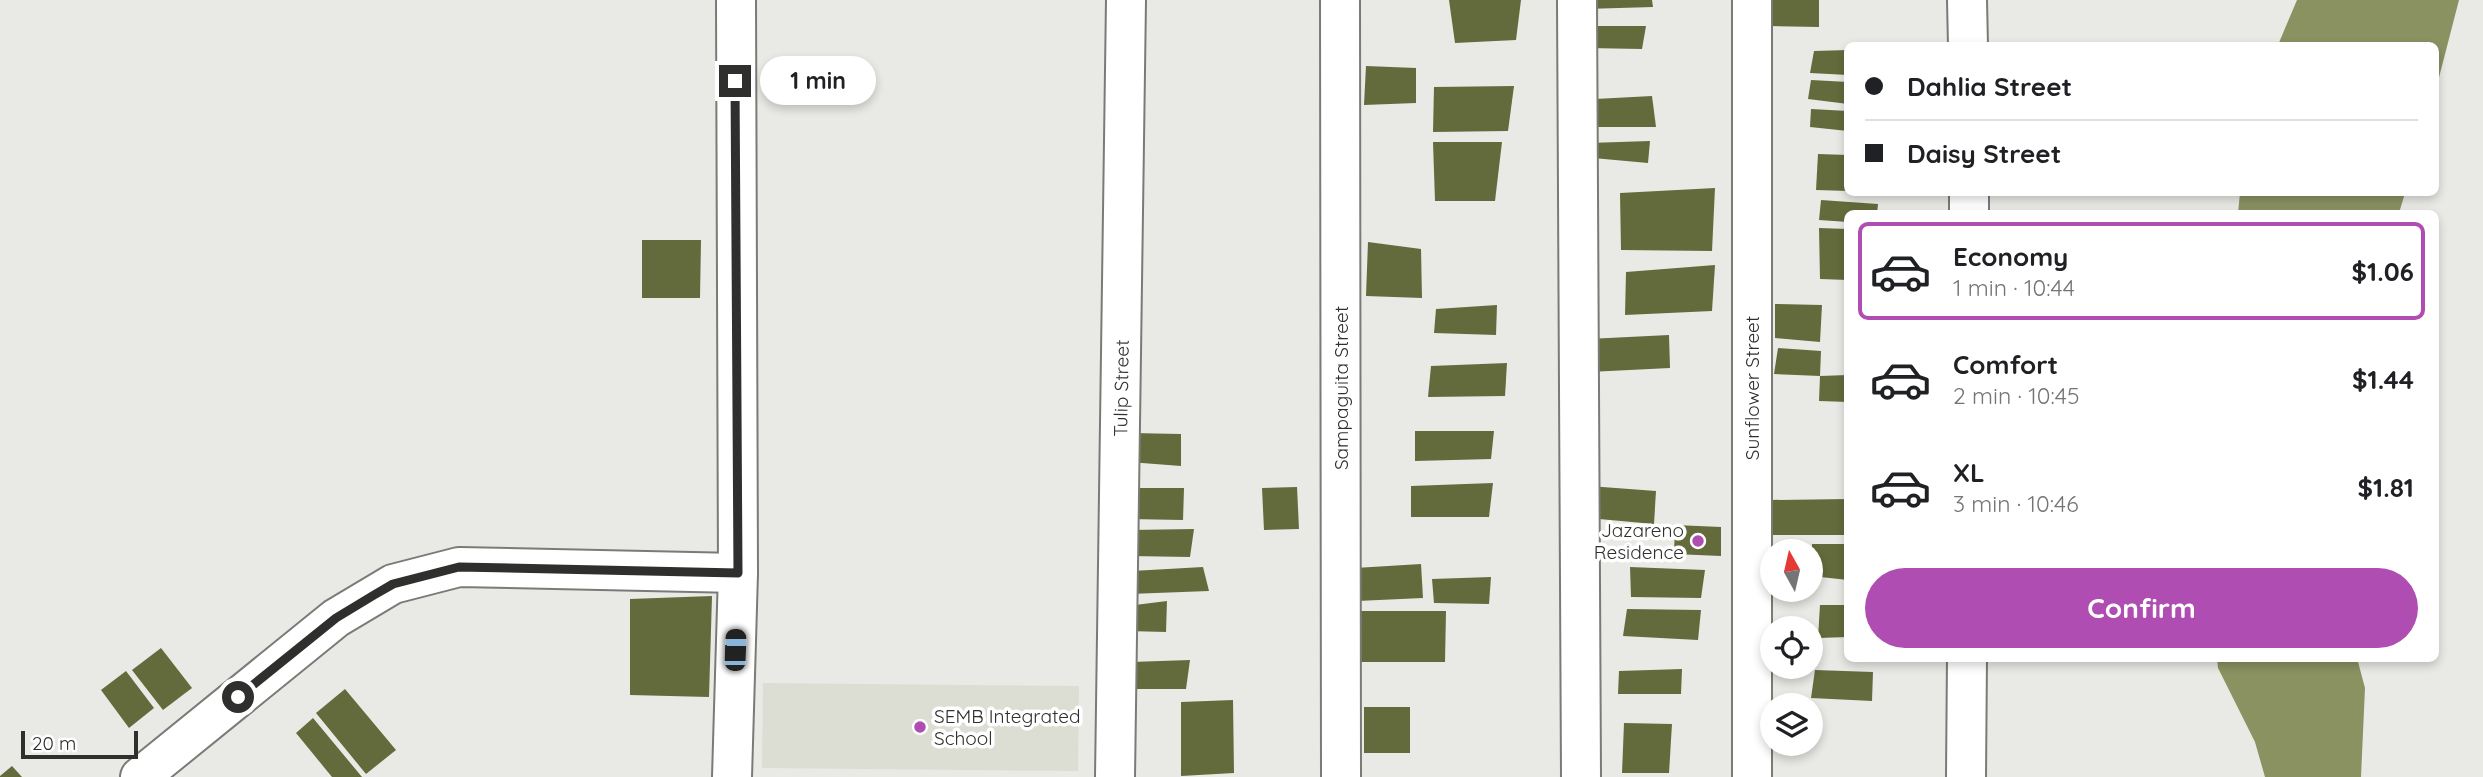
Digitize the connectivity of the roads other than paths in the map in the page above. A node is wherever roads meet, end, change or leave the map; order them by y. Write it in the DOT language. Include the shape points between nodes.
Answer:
graph roads {
  1 [pos="736,0"];
  2 [pos="1126,0"];
  3 [pos="1340,0"];
  4 [pos="1577,0"];
  5 [pos="1752,0"];
  6 [pos="1967,0"];
  7 [pos="1968,42"];
  8 [pos="738,573"];
  9 [pos="1967,662"];
  10 [pos="140,777"];
  11 [pos="732,777"];
  12 [pos="1115,777"];
  13 [pos="1341,777"];
  14 [pos="1581,777"];
  15 [pos="1752,777"];
  16 [pos="1966,777"];
  1 -- 8 [label="street"];
  2 -- 12 [label="street, Tulip Street"];
  3 -- 13 [label="street, Sampaguita Street"];
  4 -- 14 [label="street"];
  5 -- 15 [label="street, Sunflower Street"];
  6 -- 7 [label="street"];
  8 -- 10 [label="street" via="459,567 393,584 336,618"];
  8 -- 11 [label="street"];
  9 -- 16 [label="street"];
}
